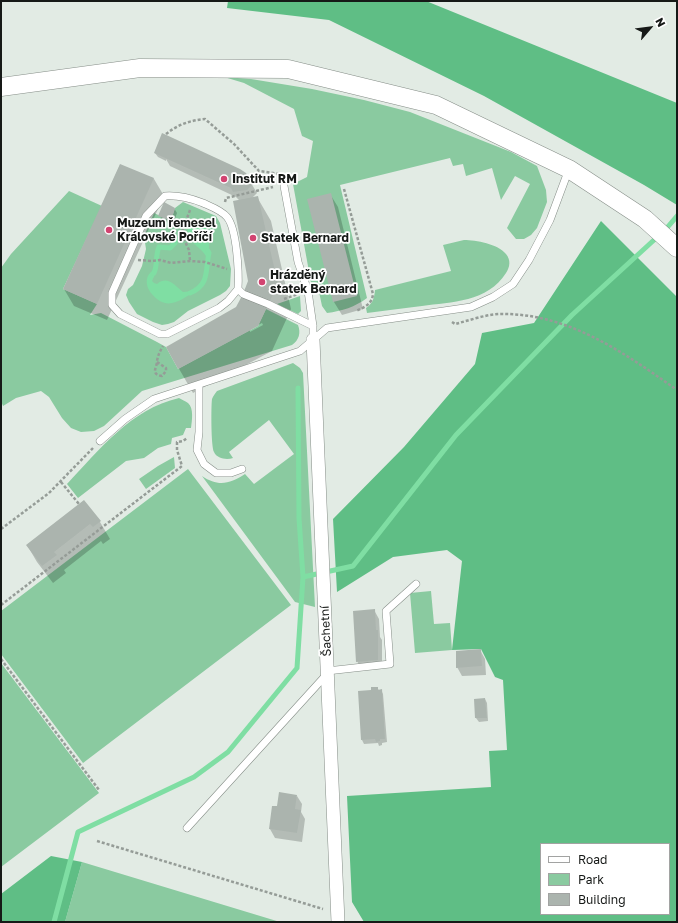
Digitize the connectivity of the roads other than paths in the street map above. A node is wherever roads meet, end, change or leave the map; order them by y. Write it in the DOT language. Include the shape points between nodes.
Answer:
graph roads {
  1 [pos="1,87"];
  2 [pos="568,169"];
  3 [pos="284,186"];
  4 [pos="677,248"];
  5 [pos="238,289"];
  6 [pos="313,326"];
  7 [pos="313,340"];
  8 [pos="199,385"];
  9 [pos="100,441"];
  10 [pos="242,469"];
  11 [pos="416,584"];
  12 [pos="327,672"];
  13 [pos="187,828"];
  14 [pos="338,918"];
  1 -- 2 [label="main road" via="140,68 288,69 436,105"];
  2 -- 4 [label="main road" via="645,219"];
  2 -- 7 [label="lane" via="550,220 529,260 513,284 504,291 471,307 328,328"];
  3 -- 6 [label="lane" via="298,262 308,291"];
  5 -- 5 [label="lane" via="239,273 228,218 220,211 195,200 175,195 164,196 146,216 112,293 112,305 120,314 160,334 167,334 219,308"];
  5 -- 6 [label="lane" via="243,294"];
  6 -- 7 [label="lane"];
  7 -- 8 [label="lane" via="300,351"];
  7 -- 12 [label="street, Šachetní"];
  8 -- 9 [label="lane" via="154,399 125,419"];
  8 -- 10 [label="lane" via="197,450 204,464 216,473 231,473"];
  11 -- 12 [label="lane" via="386,611 390,664"];
  12 -- 13 [label="lane"];
  12 -- 14 [label="street, Šachetní"];
}
